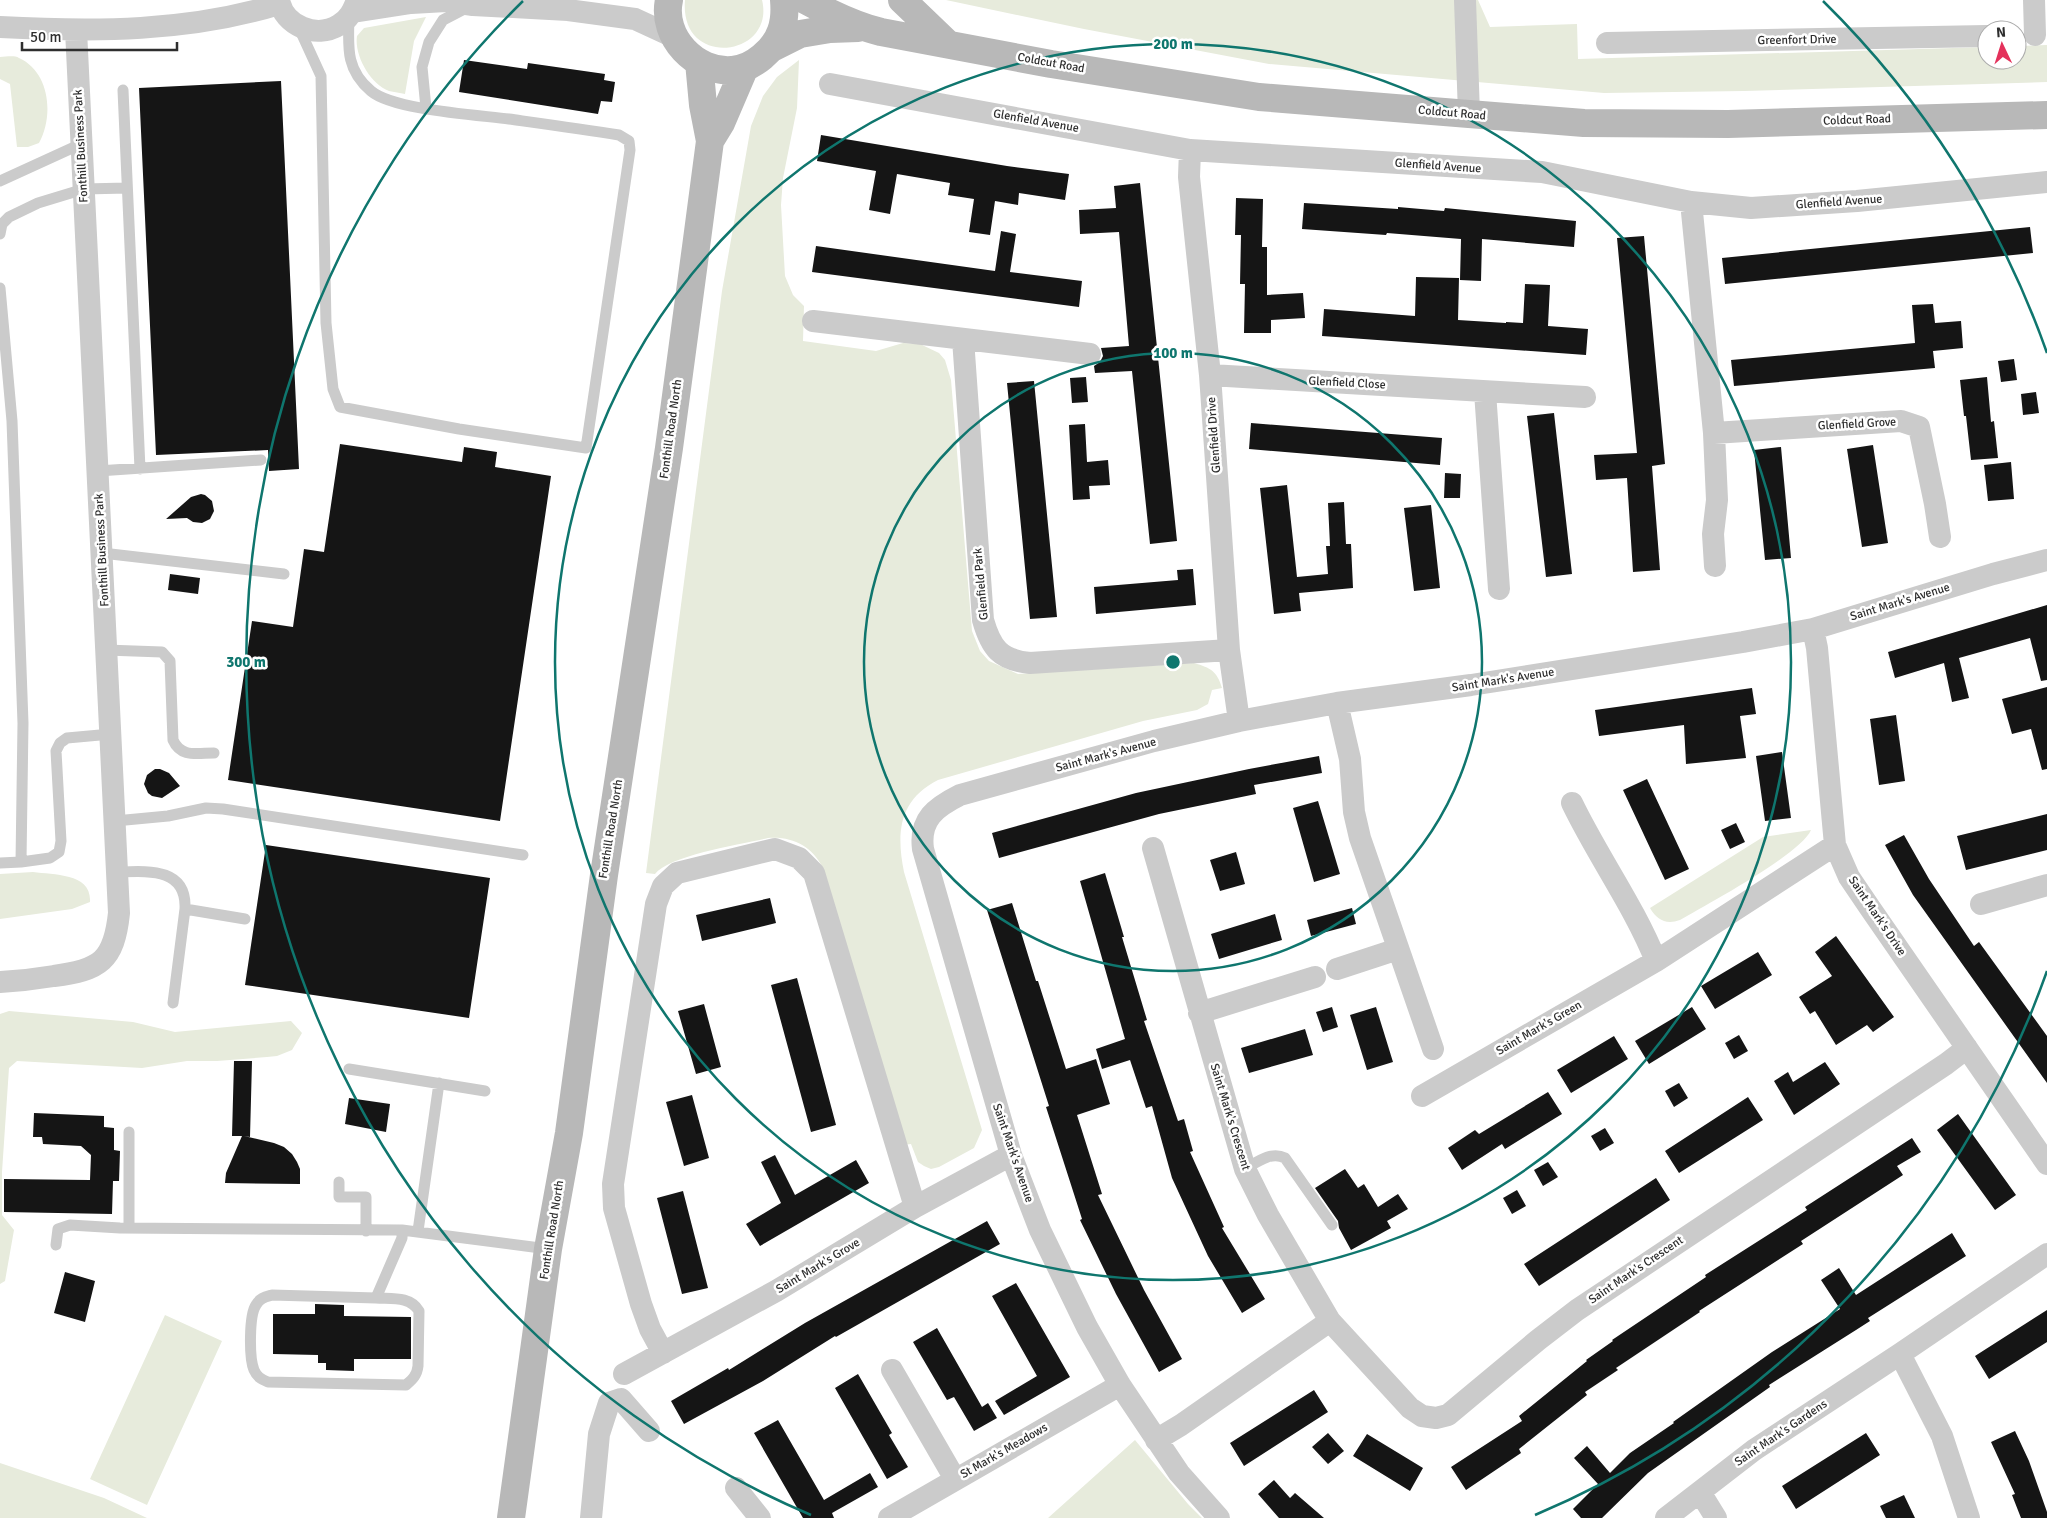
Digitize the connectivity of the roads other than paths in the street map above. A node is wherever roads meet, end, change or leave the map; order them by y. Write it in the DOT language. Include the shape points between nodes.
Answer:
graph roads {
  1 [pos="669,0"];
  2 [pos="784,0"];
  3 [pos="805,0"];
  4 [pos="902,0"];
  5 [pos="1465,0"];
  6 [pos="2034,0"];
  7 [pos="279,2"];
  8 [pos="473,5"];
  9 [pos="353,9"];
  10 [pos="298,26"];
  11 [pos="0,27"];
  12 [pos="864,28"];
  13 [pos="76,30"];
  14 [pos="2033,35"];
  15 [pos="1977,36"];
  16 [pos="674,37"];
  17 [pos="948,44"];
  18 [pos="1606,44"];
  19 [pos="772,48"];
  20 [pos="699,62"];
  21 [pos="745,67"];
  22 [pos="830,84"];
  23 [pos="123,90"];
  24 [pos="426,108"];
  25 [pos="1469,114"];
  26 [pos="2047,115"];
  27 [pos="710,141"];
  28 [pos="81,144"];
  29 [pos="1190,150"];
  30 [pos="0,181"];
  31 [pos="2047,182"];
  32 [pos="126,188"];
  33 [pos="84,189"];
  34 [pos="1691,202"];
  35 [pos="0,234"];
  36 [pos="0,288"];
  37 [pos="0,297"];
  38 [pos="813,321"];
  39 [pos="963,339"];
  40 [pos="1090,354"];
  41 [pos="1210,375"];
  42 [pos="1485,392"];
  43 [pos="1585,397"];
  44 [pos="1714,433"];
  45 [pos="261,460"];
  46 [pos="140,469"];
  47 [pos="98,471"];
  48 [pos="1940,537"];
  49 [pos="102,553"];
  50 [pos="2047,560"];
  51 [pos="1715,566"];
  52 [pos="284,574"];
  53 [pos="1499,589"];
  54 [pos="1813,629"];
  55 [pos="106,650"];
  56 [pos="1229,650"];
  57 [pos="1337,703"];
  58 [pos="1239,721"];
  59 [pos="111,734"];
  60 [pos="214,753"];
  61 [pos="1572,803"];
  62 [pos="115,821"];
  63 [pos="1835,845"];
  64 [pos="1153,848"];
  65 [pos="523,855"];
  66 [pos="21,862"];
  67 [pos="0,863"];
  68 [pos="118,872"];
  69 [pos="2047,885"];
  70 [pos="1981,904"];
  71 [pos="185,909"];
  72 [pos="245,918"];
  73 [pos="1398,950"];
  74 [pos="1656,961"];
  75 [pos="1337,969"];
  76 [pos="1316,977"];
  77 [pos="0,982"];
  78 [pos="173,1004"];
  79 [pos="1199,1013"];
  80 [pos="1967,1048"];
  81 [pos="1433,1049"];
  82 [pos="349,1069"];
  83 [pos="439,1083"];
  84 [pos="484,1091"];
  85 [pos="1422,1096"];
  86 [pos="130,1132"];
  87 [pos="1011,1155"];
  88 [pos="2047,1164"];
  89 [pos="1245,1169"];
  90 [pos="339,1182"];
  91 [pos="915,1206"];
  92 [pos="1332,1225"];
  93 [pos="129,1228"];
  94 [pos="402,1230"];
  95 [pos="366,1231"];
  96 [pos="418,1231"];
  97 [pos="56,1245"];
  98 [pos="548,1249"];
  99 [pos="2047,1254"];
  100 [pos="376,1298"];
  101 [pos="1330,1321"];
  102 [pos="663,1353"];
  103 [pos="1900,1354"];
  104 [pos="892,1370"];
  105 [pos="624,1374"];
  106 [pos="1120,1385"];
  107 [pos="649,1431"];
  108 [pos="1156,1440"];
  109 [pos="956,1479"];
  110 [pos="736,1488"];
  111 [pos="1700,1492"];
  112 [pos="511,1518"];
  113 [pos="591,1518"];
  114 [pos="760,1518"];
  115 [pos="889,1518"];
  116 [pos="1219,1518"];
  117 [pos="1666,1518"];
  118 [pos="1716,1518"];
  119 [pos="1969,1518"];
  1 -- 16 [label="main road" via="668,18"];
  2 -- 19 [label="main road" via="781,31"];
  3 -- 12 [label="main road"];
  4 -- 17 [label="main road"];
  5 -- 25 [label="street"];
  6 -- 14 [label="street"];
  7 -- 10 [label="street" via="284,13"];
  7 -- 13 [label="street" via="220,19 140,28"];
  8 -- 9 [label="street" via="446,1"];
  8 -- 16 [label="street" via="599,13 635,19"];
  8 -- 24 [label="lane" via="443,20 428,42 422,67"];
  9 -- 10 [label="street" via="338,26 325,31"];
  9 -- 24 [label="lane" via="348,45 350,62 362,82 380,98"];
  10 -- 24 [label="lane" via="321,76 326,322 333,389 340,407 586,448 614,271 629,141 619,135"];
  11 -- 13 [label="street"];
  12 -- 17 [label="main road, Coldcut Road"];
  12 -- 19 [label="main road" via="800,34"];
  13 -- 28 [label="street, Fonthill Business Park"];
  15 -- 18 [label="street, Greenfort Drive"];
  16 -- 20 [label="main road"];
  17 -- 25 [label="main road, Coldcut Road" via="1259,97"];
  19 -- 21 [label="main road"];
  20 -- 21 [label="main road" via="732,70"];
  20 -- 27 [label="main road, Fonthill Road North"];
  21 -- 27 [label="main road, Fonthill Road North" via="722,123"];
  22 -- 29 [label="street, Glenfield Avenue"];
  23 -- 32 [label="lane"];
  25 -- 26 [label="main road, Coldcut Road" via="1584,123 1728,124"];
  27 -- 98 [label="main road, Fonthill Road North" via="569,1133"];
  28 -- 30 [label="lane"];
  28 -- 33 [label="street, Fonthill Business Park"];
  29 -- 34 [label="street, Glenfield Avenue" via="1542,172"];
  29 -- 41 [label="street, Glenfield Drive" via="1189,177"];
  31 -- 34 [label="street, Glenfield Avenue" via="1751,208"];
  32 -- 33 [label="lane"];
  32 -- 46 [label="lane"];
  33 -- 35 [label="lane" via="20,211 2,224"];
  33 -- 47 [label="street, Fonthill Business Park"];
  34 -- 44 [label="street"];
  36 -- 37 [label="lane"];
  37 -- 66 [label="lane" via="12,421 23,723"];
  38 -- 39 [label="street"];
  39 -- 40 [label="street"];
  39 -- 56 [label="street, Glenfield Park" via="983,620 997,652 1030,663"];
  41 -- 42 [label="street, Glenfield Close"];
  41 -- 56 [label="street, Glenfield Drive"];
  42 -- 43 [label="street, Glenfield Close"];
  42 -- 53 [label="street"];
  44 -- 48 [label="street, Glenfield Grove" via="1900,421 1919,427"];
  44 -- 51 [label="street"];
  45 -- 46 [label="lane"];
  46 -- 47 [label="lane"];
  47 -- 49 [label="street, Fonthill Business Park"];
  49 -- 52 [label="lane"];
  49 -- 55 [label="street, Fonthill Business Park"];
  50 -- 54 [label="street, Saint Mark's Avenue"];
  54 -- 57 [label="street, Saint Mark's Avenue" via="1500,681"];
  54 -- 63 [label="street, Saint Mark's Drive"];
  55 -- 59 [label="street, Fonthill Business Park"];
  55 -- 60 [label="lane" via="162,652 170,662 176,748 183,753"];
  56 -- 58 [label="street, Glenfield Drive"];
  57 -- 58 [label="street, Saint Mark's Avenue"];
  57 -- 73 [label="street" via="1352,771 1356,825"];
  58 -- 87 [label="street, Saint Mark's Avenue" via="1154,741 960,796 940,805 928,818 923,849"];
  59 -- 62 [label="street, Fonthill Business Park"];
  59 -- 66 [label="lane" via="67,738 60,743 56,752 59,852 50,858"];
  61 -- 74 [label="street"];
  62 -- 65 [label="lane" via="168,816 206,808 223,809"];
  62 -- 68 [label="street, Fonthill Business Park"];
  63 -- 74 [label="street, Saint Mark's Green"];
  63 -- 80 [label="street, Saint Mark's Drive" via="1849,877"];
  64 -- 79 [label="street, Saint Mark's Crescent"];
  66 -- 67 [label="lane"];
  68 -- 71 [label="lane" via="155,872 168,876 183,887"];
  68 -- 77 [label="street, Fonthill Business Park" via="118,928 110,951 102,961 76,973"];
  69 -- 70 [label="street"];
  71 -- 72 [label="lane"];
  71 -- 78 [label="lane"];
  73 -- 75 [label="street"];
  73 -- 81 [label="street"];
  74 -- 85 [label="street, Saint Mark's Green"];
  76 -- 79 [label="street"];
  79 -- 89 [label="street, Saint Mark's Crescent"];
  80 -- 88 [label="street, Saint Mark's Drive"];
  80 -- 101 [label="street, Saint Mark's Crescent" via="1577,1310 1448,1415 1436,1418 1422,1416 1410,1408"];
  82 -- 83 [label="lane"];
  83 -- 84 [label="lane"];
  83 -- 96 [label="lane"];
  86 -- 93 [label="lane"];
  87 -- 91 [label="street, Saint Mark's Grove"];
  87 -- 106 [label="street, Saint Mark's Avenue" via="1058,1270"];
  89 -- 92 [label="lane" via="1273,1155 1285,1158"];
  89 -- 101 [label="street, Saint Mark's Crescent"];
  90 -- 95 [label="lane" via="339,1197 366,1197"];
  91 -- 102 [label="street, Saint Mark's Grove" via="776,1291"];
  91 -- 102 [label="street" via="814,873 799,858 775,849 677,873 663,886 656,904 613,1184 614,1208 641,1304"];
  93 -- 95 [label="lane"];
  93 -- 97 [label="lane" via="70,1225 58,1228"];
  94 -- 95 [label="lane"];
  94 -- 96 [label="lane"];
  94 -- 100 [label="lane" via="402,1238"];
  96 -- 98 [label="lane"];
  98 -- 112 [label="main road, Fonthill Road North"];
  99 -- 103 [label="street, Saint Mark's Gardens"];
  100 -- 100 [label="lane" via="406,1300 419,1311 417,1373 406,1384 268,1382 259,1378 251,1358 252,1320 256,1303 263,1297"];
  101 -- 108 [label="street"];
  102 -- 105 [label="street, Saint Mark's Grove"];
  103 -- 111 [label="street, Saint Mark's Gardens" via="1754,1450"];
  103 -- 119 [label="street" via="1942,1436"];
  104 -- 109 [label="street"];
  106 -- 108 [label="street, Saint Mark's Avenue"];
  106 -- 109 [label="street, St Mark's Meadows"];
  107 -- 113 [label="street" via="621,1399 609,1403 599,1434"];
  108 -- 116 [label="street, Saint Mark's Avenue" via="1179,1473"];
  109 -- 115 [label="street, St Mark's Meadows"];
  110 -- 114 [label="street"];
  111 -- 117 [label="street, Saint Mark's Gardens"];
  111 -- 118 [label="street"];
}
